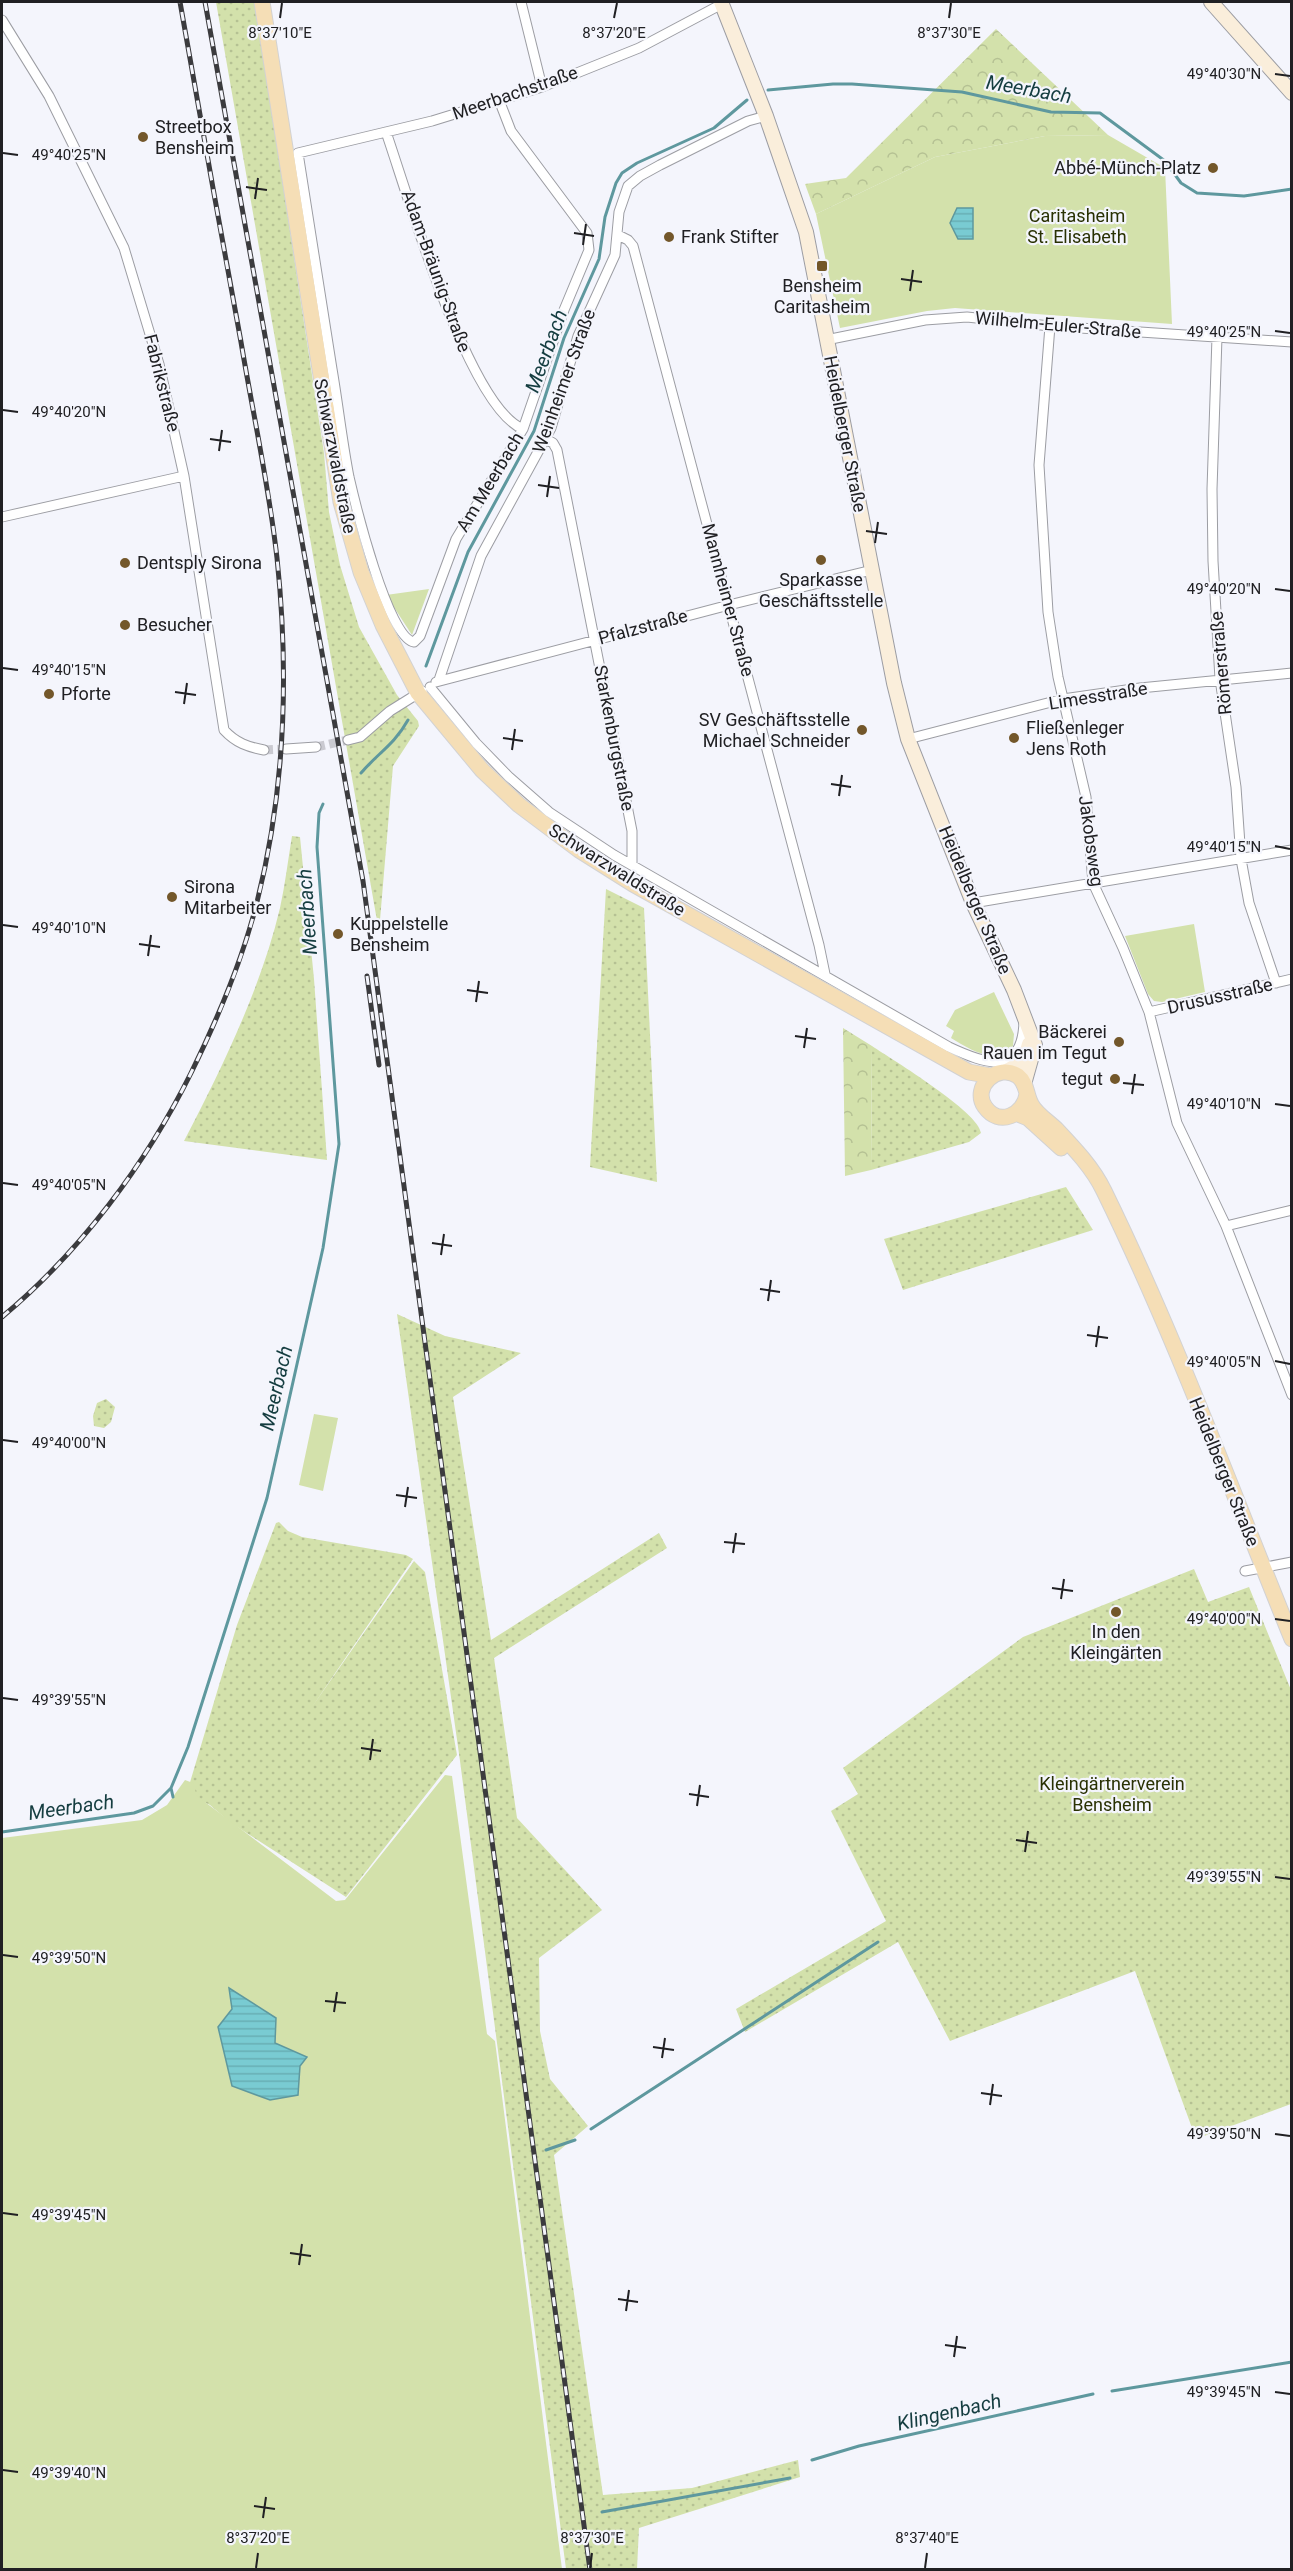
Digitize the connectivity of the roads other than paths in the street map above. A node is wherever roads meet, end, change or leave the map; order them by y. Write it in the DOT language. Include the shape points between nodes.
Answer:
graph roads {
  1 [pos="262,2"];
  2 [pos="520,2"];
  3 [pos="722,2"];
  4 [pos="1211,2"];
  5 [pos="2,20"];
  6 [pos="542,87"];
  7 [pos="1292,93"];
  8 [pos="499,100"];
  9 [pos="766,116"];
  10 [pos="386,132"];
  11 [pos="298,153"];
  12 [pos="618,235"];
  13 [pos="1050,326"];
  14 [pos="1217,337"];
  15 [pos="826,340"];
  16 [pos="1292,342"];
  17 [pos="523,429"];
  18 [pos="546,439"];
  19 [pos="184,476"];
  20 [pos="2,517"];
  21 [pos="872,570"];
  22 [pos="729,605"];
  23 [pos="596,639"];
  24 [pos="414,642"];
  25 [pos="1292,673"];
  26 [pos="439,680"];
  27 [pos="1220,680"];
  28 [pos="424,690"];
  29 [pos="1063,699"];
  30 [pos="908,739"];
  31 [pos="348,741"];
  32 [pos="316,747"];
  33 [pos="286,749"];
  34 [pos="264,750"];
  35 [pos="1292,850"];
  36 [pos="1241,859"];
  37 [pos="632,865"];
  38 [pos="1093,883"];
  39 [pos="973,903"];
  40 [pos="825,974"];
  41 [pos="1292,979"];
  42 [pos="1276,983"];
  43 [pos="1149,1012"];
  44 [pos="1024,1014"];
  45 [pos="1031,1034"];
  46 [pos="992,1079"];
  47 [pos="1026,1089"];
  48 [pos="1016,1113"];
  49 [pos="1112,1207"];
  50 [pos="1292,1209"];
  51 [pos="1226,1227"];
  52 [pos="1292,1395"];
  53 [pos="1292,1562"];
  54 [pos="1262,1567"];
  55 [pos="1245,1571"];
  56 [pos="1292,1639"];
  1 -- 28 [label="main road, Schwarzwaldstraße" via="341,502 365,582 383,625"];
  2 -- 6 [label="street"];
  3 -- 6 [label="street, Meerbachstraße" via="626,54"];
  3 -- 9 [label="street, Heidelberger Straße"];
  4 -- 7 [label="street"];
  5 -- 19 [label="street, Fabrikstraße" via="50,96 124,248 159,364"];
  6 -- 8 [label="street, Meerbachstraße"];
  8 -- 10 [label="street, Meerbachstraße"];
  8 -- 17 [label="street, Am Meerbach" via="511,131 587,233 590,244"];
  9 -- 12 [label="street, Weinheimer Straße" via="748,121 640,176 628,186 622,199"];
  9 -- 15 [label="street, Heidelberger Straße" via="806,232"];
  10 -- 11 [label="street, Meerbachstraße"];
  10 -- 17 [label="street, Adam-Bräunig-Straße" via="451,319 481,384 508,421"];
  11 -- 24 [label="street, Schwarzwaldstraße" via="349,476 386,600 404,637"];
  12 -- 18 [label="street, Weinheimer Straße" via="615,255 578,336"];
  12 -- 22 [label="street, Mannheimer Straße" via="633,246"];
  13 -- 14 [label="street, Wilhelm-Euler-Straße"];
  13 -- 15 [label="street, Wilhelm-Euler-Straße" via="956,317"];
  13 -- 29 [label="street, Jakobsweg" via="1039,465 1048,612"];
  14 -- 16 [label="street, Wilhelm-Euler-Straße"];
  14 -- 27 [label="street, Römerstraße" via="1212,489"];
  15 -- 21 [label="street, Heidelberger Straße"];
  17 -- 24 [label="street, Am Meerbach" via="456,539 420,636"];
  18 -- 23 [label="street, Starkenburgstraße" via="557,450"];
  18 -- 26 [label="street, Weinheimer Straße" via="481,556"];
  19 -- 20 [label="street"];
  19 -- 34 [label="street, Fabrikstraße" via="224,730 246,746"];
  21 -- 22 [label="street, Pfalzstraße"];
  21 -- 30 [label="street, Heidelberger Straße"];
  22 -- 23 [label="street, Pfalzstraße"];
  22 -- 40 [label="street, Mannheimer Straße"];
  23 -- 26 [label="street, Pfalzstraße"];
  23 -- 37 [label="street, Starkenburgstraße" via="632,831"];
  25 -- 27 [label="street, Limesstraße"];
  26 -- 28 [label="street, Pfalzstraße"];
  27 -- 29 [label="street, Limesstraße"];
  27 -- 36 [label="street, Römerstraße" via="1236,787"];
  28 -- 31 [label="street" via="390,711 360,737"];
  28 -- 37 [label="street, Schwarzwaldstraße" via="549,812"];
  28 -- 46 [label="main road, Schwarzwaldstraße" via="482,770 519,805 579,850 969,1072"];
  29 -- 30 [label="street, Limesstraße"];
  29 -- 38 [label="street, Jakobsweg" via="1086,797"];
  30 -- 39 [label="street, Heidelberger Straße"];
  32 -- 33 [label="street"];
  35 -- 36 [label="street"];
  36 -- 38 [label="street"];
  36 -- 42 [label="street, Römerstraße" via="1249,903"];
  37 -- 40 [label="street, Schwarzwaldstraße"];
  38 -- 39 [label="street"];
  38 -- 43 [label="street, Jakobsweg"];
  39 -- 44 [label="street, Heidelberger Straße"];
  40 -- 44 [label="street, Schwarzwaldstraße" via="949,1047 989,1063 1007,1059 1018,1048"];
  41 -- 42 [label="street, Drususstraße"];
  42 -- 43 [label="street, Drususstraße"];
  43 -- 51 [label="street, Jakobsweg" via="1177,1123"];
  44 -- 45 [label="street, Heidelberger Straße"];
  45 -- 46 [label="street" via="1022,1060"];
  45 -- 47 [label="street, Heidelberger Straße" via="1035,1052"];
  46 -- 47 [label="main road, Heidelberger Straße" via="1018,1076"];
  46 -- 48 [label="main road, Heidelberger Straße" via="982,1102 991,1113 1005,1118"];
  47 -- 48 [label="main road, Heidelberger Straße" via="1023,1107"];
  47 -- 49 [label="main road, Heidelberger Straße" via="1032,1106 1089,1167"];
  48 -- 49 [label="main road, Heidelberger Straße" via="1028,1118 1063,1150"];
  49 -- 54 [label="main road, Heidelberger Straße" via="1144,1274"];
  50 -- 51 [label="street"];
  51 -- 52 [label="street, Jakobsweg"];
  53 -- 54 [label="street"];
  54 -- 55 [label="street"];
  54 -- 56 [label="main road, Heidelberger Straße"];
}
